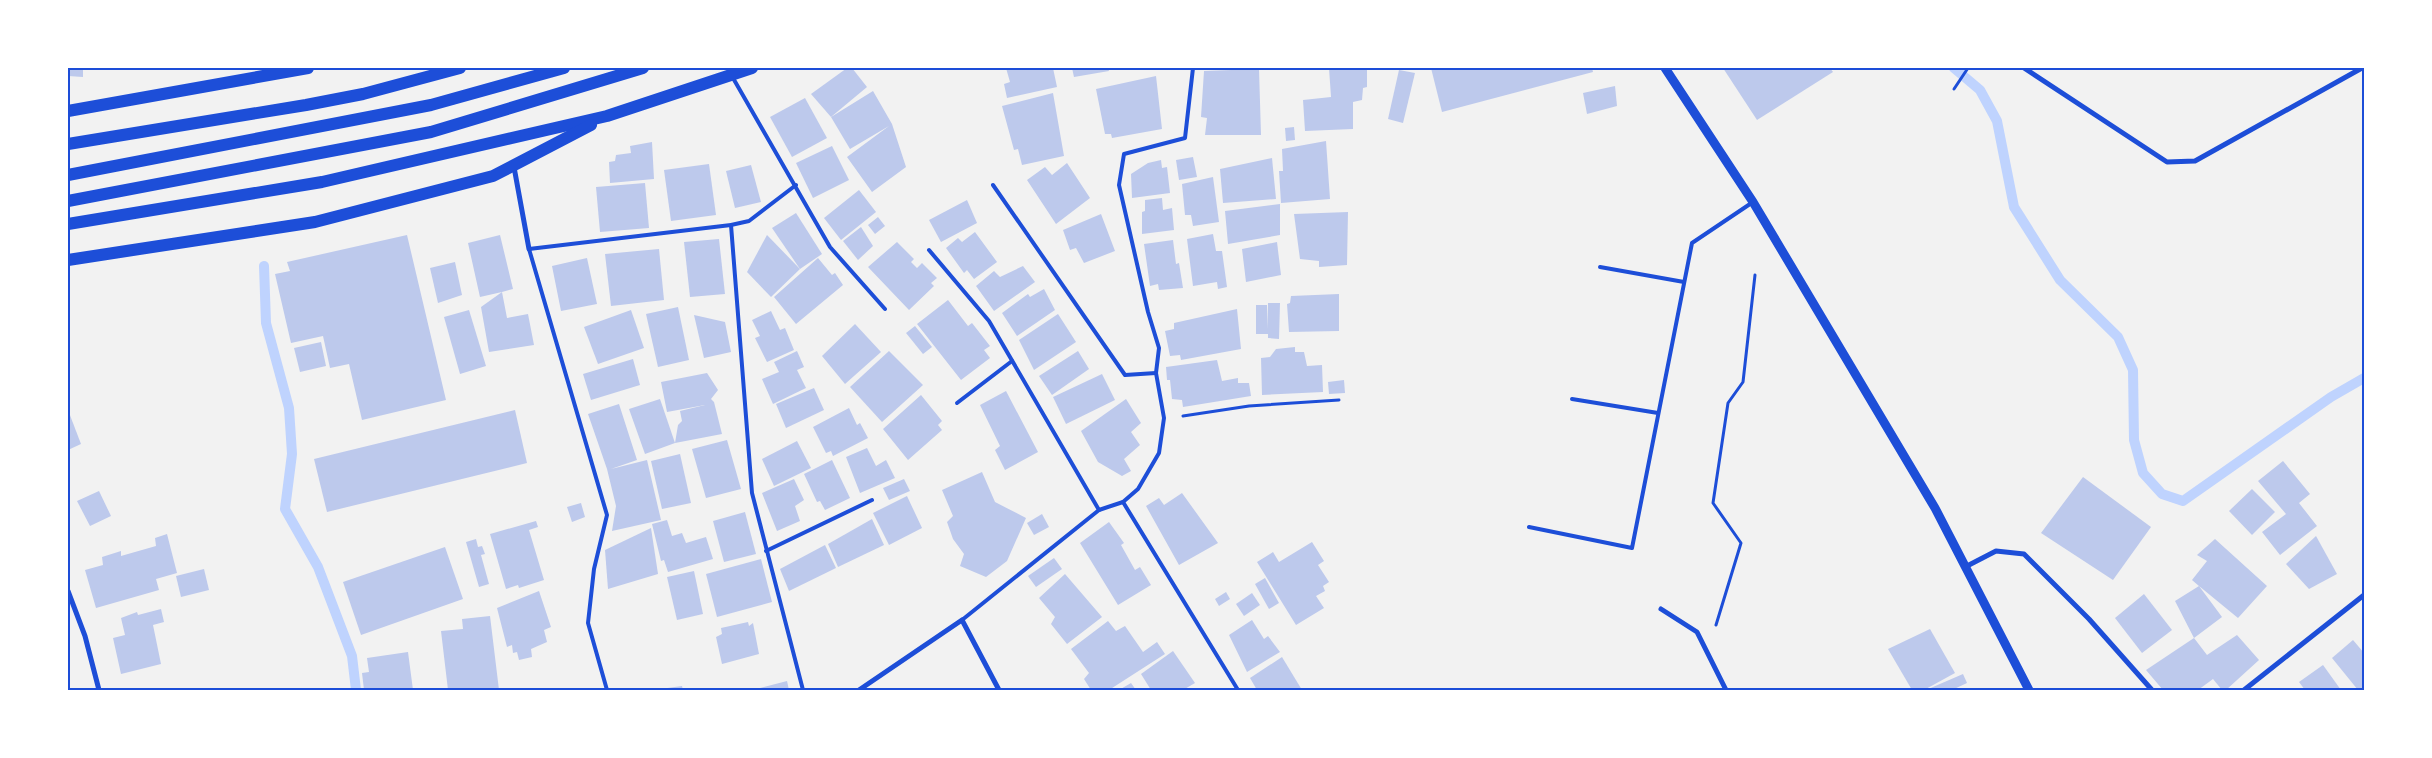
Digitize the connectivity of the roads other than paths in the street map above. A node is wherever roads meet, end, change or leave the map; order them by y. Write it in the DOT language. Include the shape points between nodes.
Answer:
graph roads {
  1 [pos="308,68"];
  2 [pos="460,68"];
  3 [pos="564,68"];
  4 [pos="643,68"];
  5 [pos="752,68"];
  6 [pos="1193,68"];
  7 [pos="1665,68"];
  8 [pos="2024,68"];
  9 [pos="2362,68"];
  10 [pos="732,76"];
  11 [pos="68,110"];
  12 [pos="607,116"];
  13 [pos="68,144"];
  14 [pos="514,166"];
  15 [pos="68,174"];
  16 [pos="796,185"];
  17 [pos="993,185"];
  18 [pos="68,202"];
  19 [pos="1753,202"];
  20 [pos="68,224"];
  21 [pos="731,225"];
  22 [pos="529,249"];
  23 [pos="929,250"];
  24 [pos="68,260"];
  25 [pos="1600,268"];
  26 [pos="1684,282"];
  27 [pos="885,309"];
  28 [pos="1012,361"];
  29 [pos="1156,373"];
  30 [pos="1572,399"];
  31 [pos="957,403"];
  32 [pos="1658,413"];
  33 [pos="872,500"];
  34 [pos="1123,502"];
  35 [pos="1099,510"];
  36 [pos="1529,527"];
  37 [pos="766,551"];
  38 [pos="1967,566"];
  39 [pos="68,590"];
  40 [pos="2364,595"];
  41 [pos="1661,609"];
  42 [pos="962,620"];
  43 [pos="99,690"];
  44 [pos="607,690"];
  45 [pos="803,690"];
  46 [pos="858,690"];
  47 [pos="999,690"];
  48 [pos="1238,690"];
  49 [pos="1726,690"];
  50 [pos="2029,690"];
  51 [pos="2152,690"];
  52 [pos="2244,690"];
  1 -- 11 [label="main road"];
  2 -- 13 [label="main road" via="363,94"];
  3 -- 15 [label="main road" via="431,105"];
  4 -- 18 [label="main road" via="432,132"];
  5 -- 10 [label="main road"];
  6 -- 29 [label="lane" via="1185,138 1124,154 1120,185 1159,348"];
  7 -- 19 [label="street"];
  8 -- 9 [label="street" via="2167,162 2195,161"];
  10 -- 12 [label="main road"];
  10 -- 16 [label="lane"];
  12 -- 14 [label="main road"];
  12 -- 20 [label="main road" via="322,182"];
  14 -- 22 [label="street"];
  14 -- 24 [label="main road" via="493,176 315,222"];
  16 -- 21 [label="lane" via="750,221"];
  16 -- 27 [label="lane" via="830,247"];
  17 -- 29 [label="lane" via="1124,375"];
  19 -- 26 [label="lane" via="1692,243"];
  19 -- 38 [label="street" via="1926,491"];
  21 -- 22 [label="lane"];
  21 -- 37 [label="lane" via="752,493"];
  22 -- 44 [label="lane" via="607,515 594,569 588,623"];
  23 -- 28 [label="lane" via="989,321"];
  25 -- 26 [label="lane"];
  26 -- 32 [label="lane"];
  28 -- 31 [label="lane"];
  28 -- 35 [label="lane"];
  29 -- 34 [label="lane" via="1164,418 1159,453 1138,489"];
  30 -- 32 [label="lane"];
  32 -- 36 [label="lane" via="1632,548"];
  33 -- 37 [label="lane"];
  34 -- 35 [label="lane"];
  34 -- 48 [label="lane"];
  35 -- 42 [label="lane"];
  37 -- 45 [label="lane"];
  38 -- 50 [label="street"];
  38 -- 51 [label="street" via="1996,552 2024,554 2089,619"];
  39 -- 43 [label="street" via="85,636"];
  40 -- 52 [label="street"];
  41 -- 49 [label="street" via="1697,632"];
  42 -- 46 [label="street"];
  42 -- 47 [label="street"];
}
